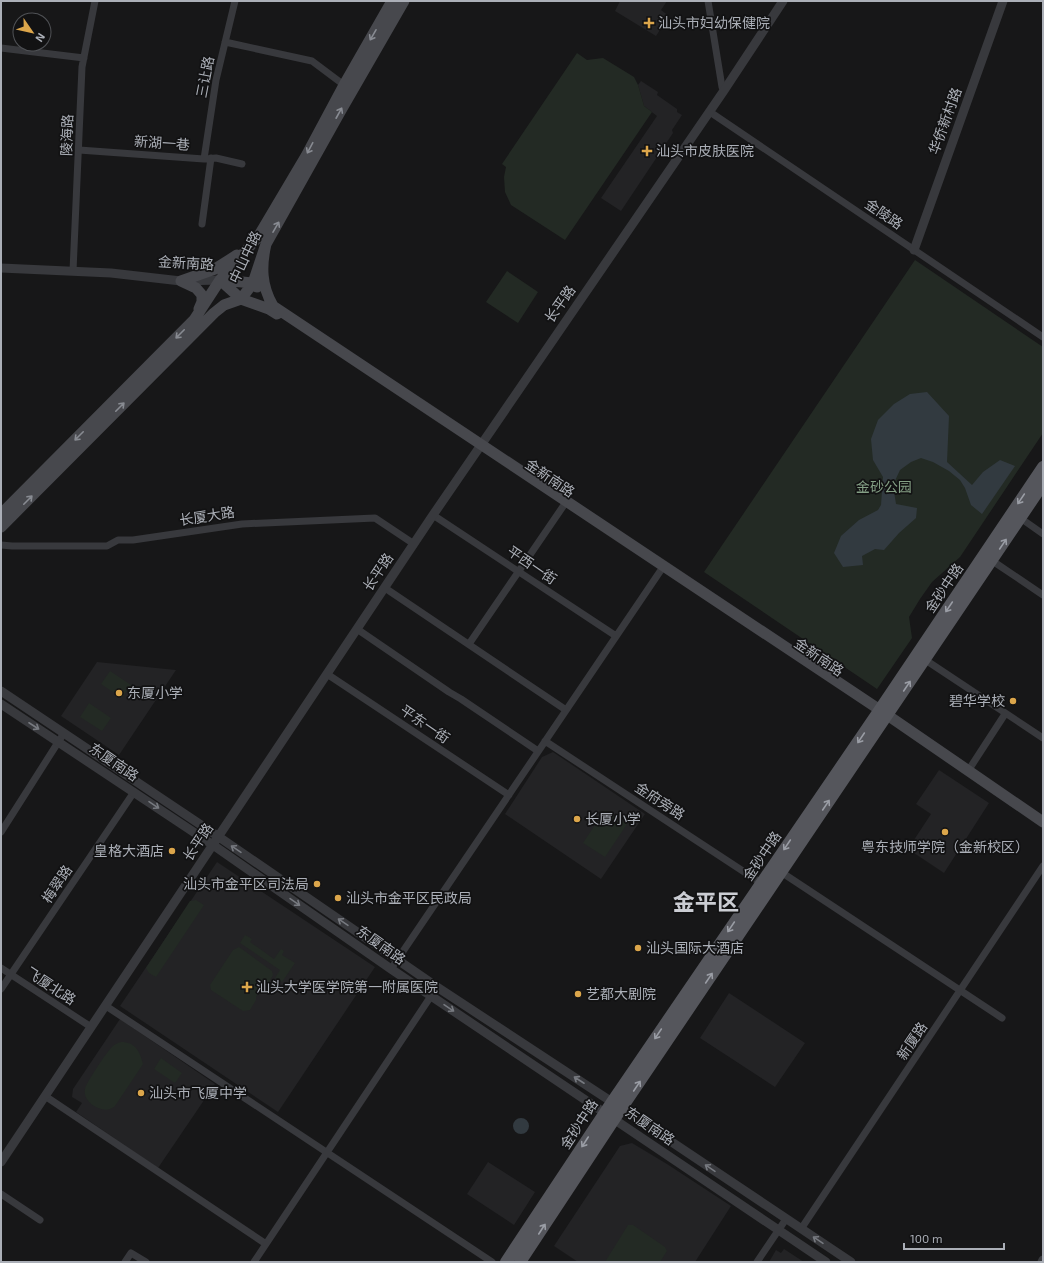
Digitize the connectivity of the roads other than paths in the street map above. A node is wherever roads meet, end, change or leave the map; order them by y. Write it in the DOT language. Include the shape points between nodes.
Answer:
graph roads {
  1 [pos="95,1"];
  2 [pos="235,1"];
  3 [pos="392,1"];
  4 [pos="404,1"];
  5 [pos="708,1"];
  6 [pos="779,1"];
  7 [pos="783,1"];
  8 [pos="1003,1"];
  9 [pos="225,42"];
  10 [pos="1,48"];
  11 [pos="84,58"];
  12 [pos="344,85"];
  13 [pos="722,87"];
  14 [pos="710,112"];
  15 [pos="79,150"];
  16 [pos="207,158"];
  17 [pos="242,164"];
  18 [pos="202,224"];
  19 [pos="262,241"];
  20 [pos="914,250"];
  21 [pos="1,268"];
  22 [pos="73,271"];
  23 [pos="220,280"];
  24 [pos="181,281"];
  25 [pos="253,283"];
  26 [pos="241,299"];
  27 [pos="271,307"];
  28 [pos="214,313"];
  29 [pos="194,320"];
  30 [pos="1043,337"];
  31 [pos="478,446"];
  32 [pos="1043,467"];
  33 [pos="1043,484"];
  34 [pos="564,505"];
  35 [pos="1,514"];
  36 [pos="433,515"];
  37 [pos="1026,522"];
  38 [pos="1,527"];
  39 [pos="1043,534"];
  40 [pos="411,542"];
  41 [pos="1,545"];
  42 [pos="997,564"];
  43 [pos="661,570"];
  44 [pos="518,572"];
  45 [pos="385,588"];
  46 [pos="1043,595"];
  47 [pos="357,629"];
  48 [pos="616,636"];
  49 [pos="469,644"];
  50 [pos="930,663"];
  51 [pos="327,674"];
  52 [pos="1,691"];
  53 [pos="1,704"];
  54 [pos="566,710"];
  55 [pos="882,714"];
  56 [pos="1005,714"];
  57 [pos="64,733"];
  58 [pos="1043,738"];
  59 [pos="545,741"];
  60 [pos="59,742"];
  61 [pos="538,751"];
  62 [pos="968,772"];
  63 [pos="134,792"];
  64 [pos="509,795"];
  65 [pos="1043,822"];
  66 [pos="1043,828"];
  67 [pos="1,832"];
  68 [pos="217,835"];
  69 [pos="212,844"];
  70 [pos="1043,866"];
  71 [pos="781,872"];
  72 [pos="761,883"];
  73 [pos="397,959"];
  74 [pos="1,968"];
  75 [pos="391,970"];
  76 [pos="11,975"];
  77 [pos="437,987"];
  78 [pos="1,989"];
  79 [pos="961,990"];
  80 [pos="431,996"];
  81 [pos="106,1006"];
  82 [pos="1002,1018"];
  83 [pos="88,1025"];
  84 [pos="45,1096"];
  85 [pos="617,1105"];
  86 [pos="610,1116"];
  87 [pos="327,1152"];
  88 [pos="1,1154"];
  89 [pos="1,1162"];
  90 [pos="1,1194"];
  91 [pos="786,1219"];
  92 [pos="40,1220"];
  93 [pos="779,1229"];
  94 [pos="801,1229"];
  95 [pos="266,1244"];
  96 [pos="125,1262"];
  97 [pos="146,1262"];
  98 [pos="254,1262"];
  99 [pos="492,1262"];
  100 [pos="506,1262"];
  101 [pos="520,1262"];
  102 [pos="757,1262"];
  103 [pos="826,1262"];
  104 [pos="850,1262"];
  1 -- 11 [label="street, 陵海路"];
  2 -- 9 [label="street, 三让路"];
  3 -- 12 [label="main road, 中山中路, one-way"];
  19 -- 4 [label="main road, 中山中路, one-way"];
  5 -- 13 [label="street"];
  6 -- 13 [label="street, 长平路"];
  7 -- 14 [label="street, 长平路"];
  8 -- 20 [label="street, 华侨新村路"];
  9 -- 12 [label="street" via="312,61"];
  9 -- 16 [label="street, 三让路" via="216,80"];
  10 -- 11 [label="street"];
  11 -- 15 [label="street, 陵海路"];
  12 -- 19 [label="main road, 中山中路, one-way"];
  13 -- 31 [label="street, 长平路"];
  14 -- 20 [label="street, 金陵路"];
  14 -- 31 [label="street, 长平路"];
  15 -- 16 [label="street, 新湖一巷"];
  15 -- 22 [label="street, 陵海路"];
  16 -- 17 [label="street, 新湖一巷"];
  16 -- 18 [label="street, 三让路"];
  19 -- 23 [label="main road, 中山中路"];
  19 -- 24 [label="main road" via="215,269"];
  19 -- 25 [label="main road, 中山中路"];
  19 -- 27 [label="main road" via="262,270"];
  20 -- 30 [label="street, 金陵路"];
  21 -- 22 [label="street, 金新南路"];
  22 -- 24 [label="street, 金新南路" via="150,276"];
  23 -- 24 [label="street, 金新南路"];
  23 -- 25 [label="main road"];
  23 -- 26 [label="main road, 金新南路"];
  23 -- 29 [label="main road, 中山中路"];
  24 -- 29 [label="main road" via="196,288 202,295 202,302"];
  25 -- 26 [label="main road, 中山中路"];
  25 -- 27 [label="main road"];
  26 -- 27 [label="main road, 金新南路"];
  26 -- 28 [label="main road, 中山中路" via="224,305"];
  27 -- 28 [label="main road" via="250,306"];
  27 -- 31 [label="main road, 金新南路"];
  38 -- 28 [label="main road, 中山中路, one-way"];
  29 -- 35 [label="main road, 中山中路, one-way"];
  31 -- 34 [label="main road, 金新南路"];
  31 -- 36 [label="street, 长平路"];
  31 -- 40 [label="street, 长平路"];
  31 -- 55 [label="main road, 金新南路"];
  32 -- 55 [label="main road, 金砂中路, one-way"];
  55 -- 33 [label="main road, 金砂中路, one-way"];
  34 -- 43 [label="main road, 金新南路"];
  34 -- 44 [label="street"];
  36 -- 44 [label="street, 平西一街"];
  36 -- 45 [label="street, 长平路"];
  37 -- 39 [label="street"];
  40 -- 41 [label="street, 长厦大路" via="375,518 242,524 118,540 107,546"];
  40 -- 68 [label="street, 长平路"];
  42 -- 46 [label="street"];
  43 -- 48 [label="street"];
  43 -- 55 [label="main road, 金新南路"];
  44 -- 48 [label="street, 平西一街"];
  44 -- 49 [label="street"];
  45 -- 47 [label="street, 长平路"];
  45 -- 49 [label="street"];
  47 -- 51 [label="street, 长平路"];
  47 -- 61 [label="street"];
  48 -- 54 [label="street"];
  49 -- 54 [label="street"];
  50 -- 56 [label="street"];
  51 -- 64 [label="street, 平东一街"];
  51 -- 68 [label="street, 长平路"];
  52 -- 57 [label="street, 东厦南路"];
  53 -- 60 [label="street, 东厦南路, one-way"];
  54 -- 59 [label="street"];
  55 -- 62 [label="main road, 金新南路"];
  55 -- 66 [label="main road, 金新南路"];
  71 -- 55 [label="main road, 金砂中路, one-way"];
  55 -- 72 [label="main road, 金砂中路, one-way"];
  56 -- 58 [label="street"];
  56 -- 62 [label="street"];
  57 -- 60 [label="street"];
  57 -- 68 [label="street, 东厦南路"];
  59 -- 61 [label="street"];
  59 -- 72 [label="street, 金府旁路"];
  60 -- 63 [label="street, 东厦南路"];
  60 -- 67 [label="street"];
  61 -- 64 [label="street"];
  62 -- 65 [label="main road, 金新南路"];
  63 -- 69 [label="street, 东厦南路, one-way"];
  63 -- 76 [label="street, 梅翠路"];
  64 -- 73 [label="street"];
  68 -- 69 [label="street, 长平路"];
  73 -- 68 [label="street, 东厦南路, one-way"];
  69 -- 75 [label="street, 东厦南路, one-way"];
  69 -- 81 [label="street, 长平路"];
  69 -- 83 [label="street, 长平路"];
  70 -- 79 [label="street, 新厦路"];
  71 -- 79 [label="street"];
  85 -- 71 [label="main road, 金砂中路, one-way"];
  72 -- 85 [label="main road, 金砂中路, one-way"];
  73 -- 75 [label="street"];
  73 -- 77 [label="street, 东厦南路"];
  74 -- 76 [label="street, 飞厦北路"];
  75 -- 80 [label="street, 东厦南路"];
  76 -- 78 [label="street, 梅翠路"];
  76 -- 83 [label="street, 飞厦北路"];
  77 -- 80 [label="street"];
  85 -- 77 [label="street, 东厦南路, one-way"];
  79 -- 82 [label="street"];
  79 -- 94 [label="street, 新厦路"];
  80 -- 86 [label="street, 东厦南路, one-way"];
  80 -- 87 [label="street"];
  81 -- 84 [label="street, 长平路"];
  81 -- 87 [label="street"];
  83 -- 88 [label="street, 长平路"];
  84 -- 89 [label="street, 长平路"];
  84 -- 95 [label="street"];
  85 -- 86 [label="main road, 金砂中路"];
  91 -- 85 [label="street, 东厦南路, one-way"];
  86 -- 93 [label="street, 东厦南路"];
  86 -- 100 [label="main road, 金砂中路, one-way"];
  101 -- 86 [label="main road, 金砂中路, one-way"];
  87 -- 95 [label="street"];
  87 -- 99 [label="street"];
  90 -- 92 [label="street"];
  91 -- 93 [label="street"];
  91 -- 94 [label="street, 东厦南路"];
  93 -- 102 [label="street"];
  93 -- 103 [label="street, 东厦南路"];
  104 -- 94 [label="street, 东厦南路, one-way"];
  95 -- 98 [label="street"];
  96 -- 97 [label="street" via="131,1253"];
}
